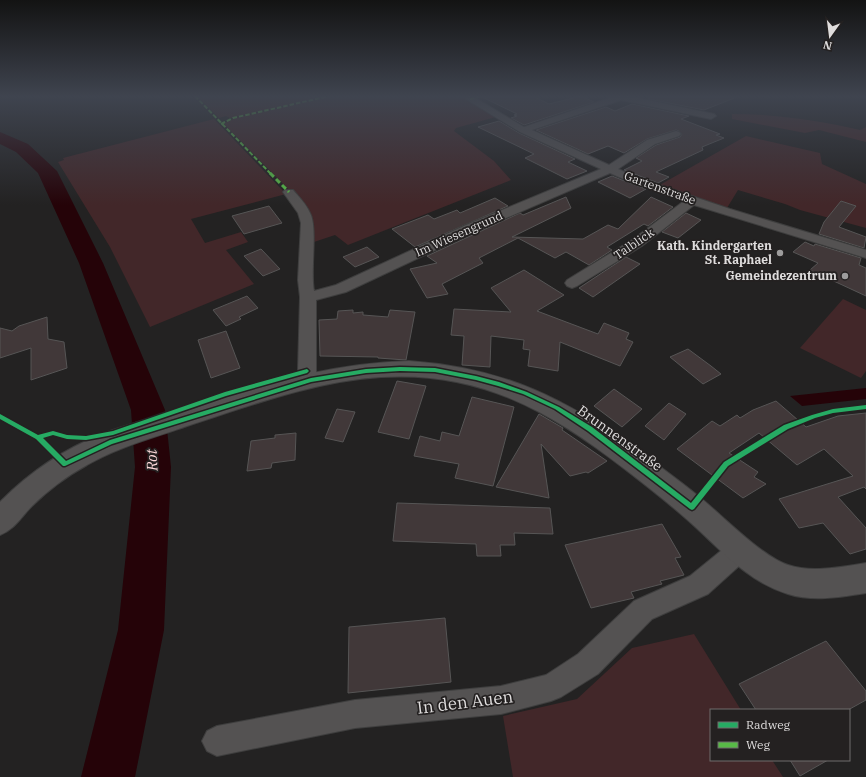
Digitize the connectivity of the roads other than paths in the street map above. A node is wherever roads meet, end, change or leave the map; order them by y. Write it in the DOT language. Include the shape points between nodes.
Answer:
graph roads {
  1 [pos="528,132"];
  2 [pos="676,134"];
  3 [pos="610,169"];
  4 [pos="289,192"];
  5 [pos="694,200"];
  6 [pos="866,254"];
  7 [pos="572,283"];
  8 [pos="308,296"];
  9 [pos="311,380"];
  10 [pos="0,522"];
  11 [pos="741,549"];
  12 [pos="866,578"];
  13 [pos="217,741"];
  1 -- 3 [label="street, Gartenstraße"];
  2 -- 3 [label="street, Im Wiesengrund" via="651,142"];
  3 -- 5 [label="street, Gartenstraße" via="650,186"];
  3 -- 8 [label="street, Im Wiesengrund" via="471,228 341,289"];
  4 -- 8 [label="street" via="304,213 307,223 305,280"];
  5 -- 6 [label="street, Gartenstraße"];
  5 -- 7 [label="street, Talblick" via="637,243"];
  8 -- 9 [label="street" via="307,371"];
  9 -- 10 [label="street, Brunnenstraße" via="110,442 66,464 30,489"];
  9 -- 11 [label="street, Brunnenstraße" via="366,371 435,370 476,378 525,393 557,408 590,429 692,506"];
  11 -- 12 [label="street, Brunnenstraße" via="762,566 787,580 845,582"];
  11 -- 13 [label="street, In den Auen" via="699,585 643,610 588,664 551,687 502,700 355,714"];
}
